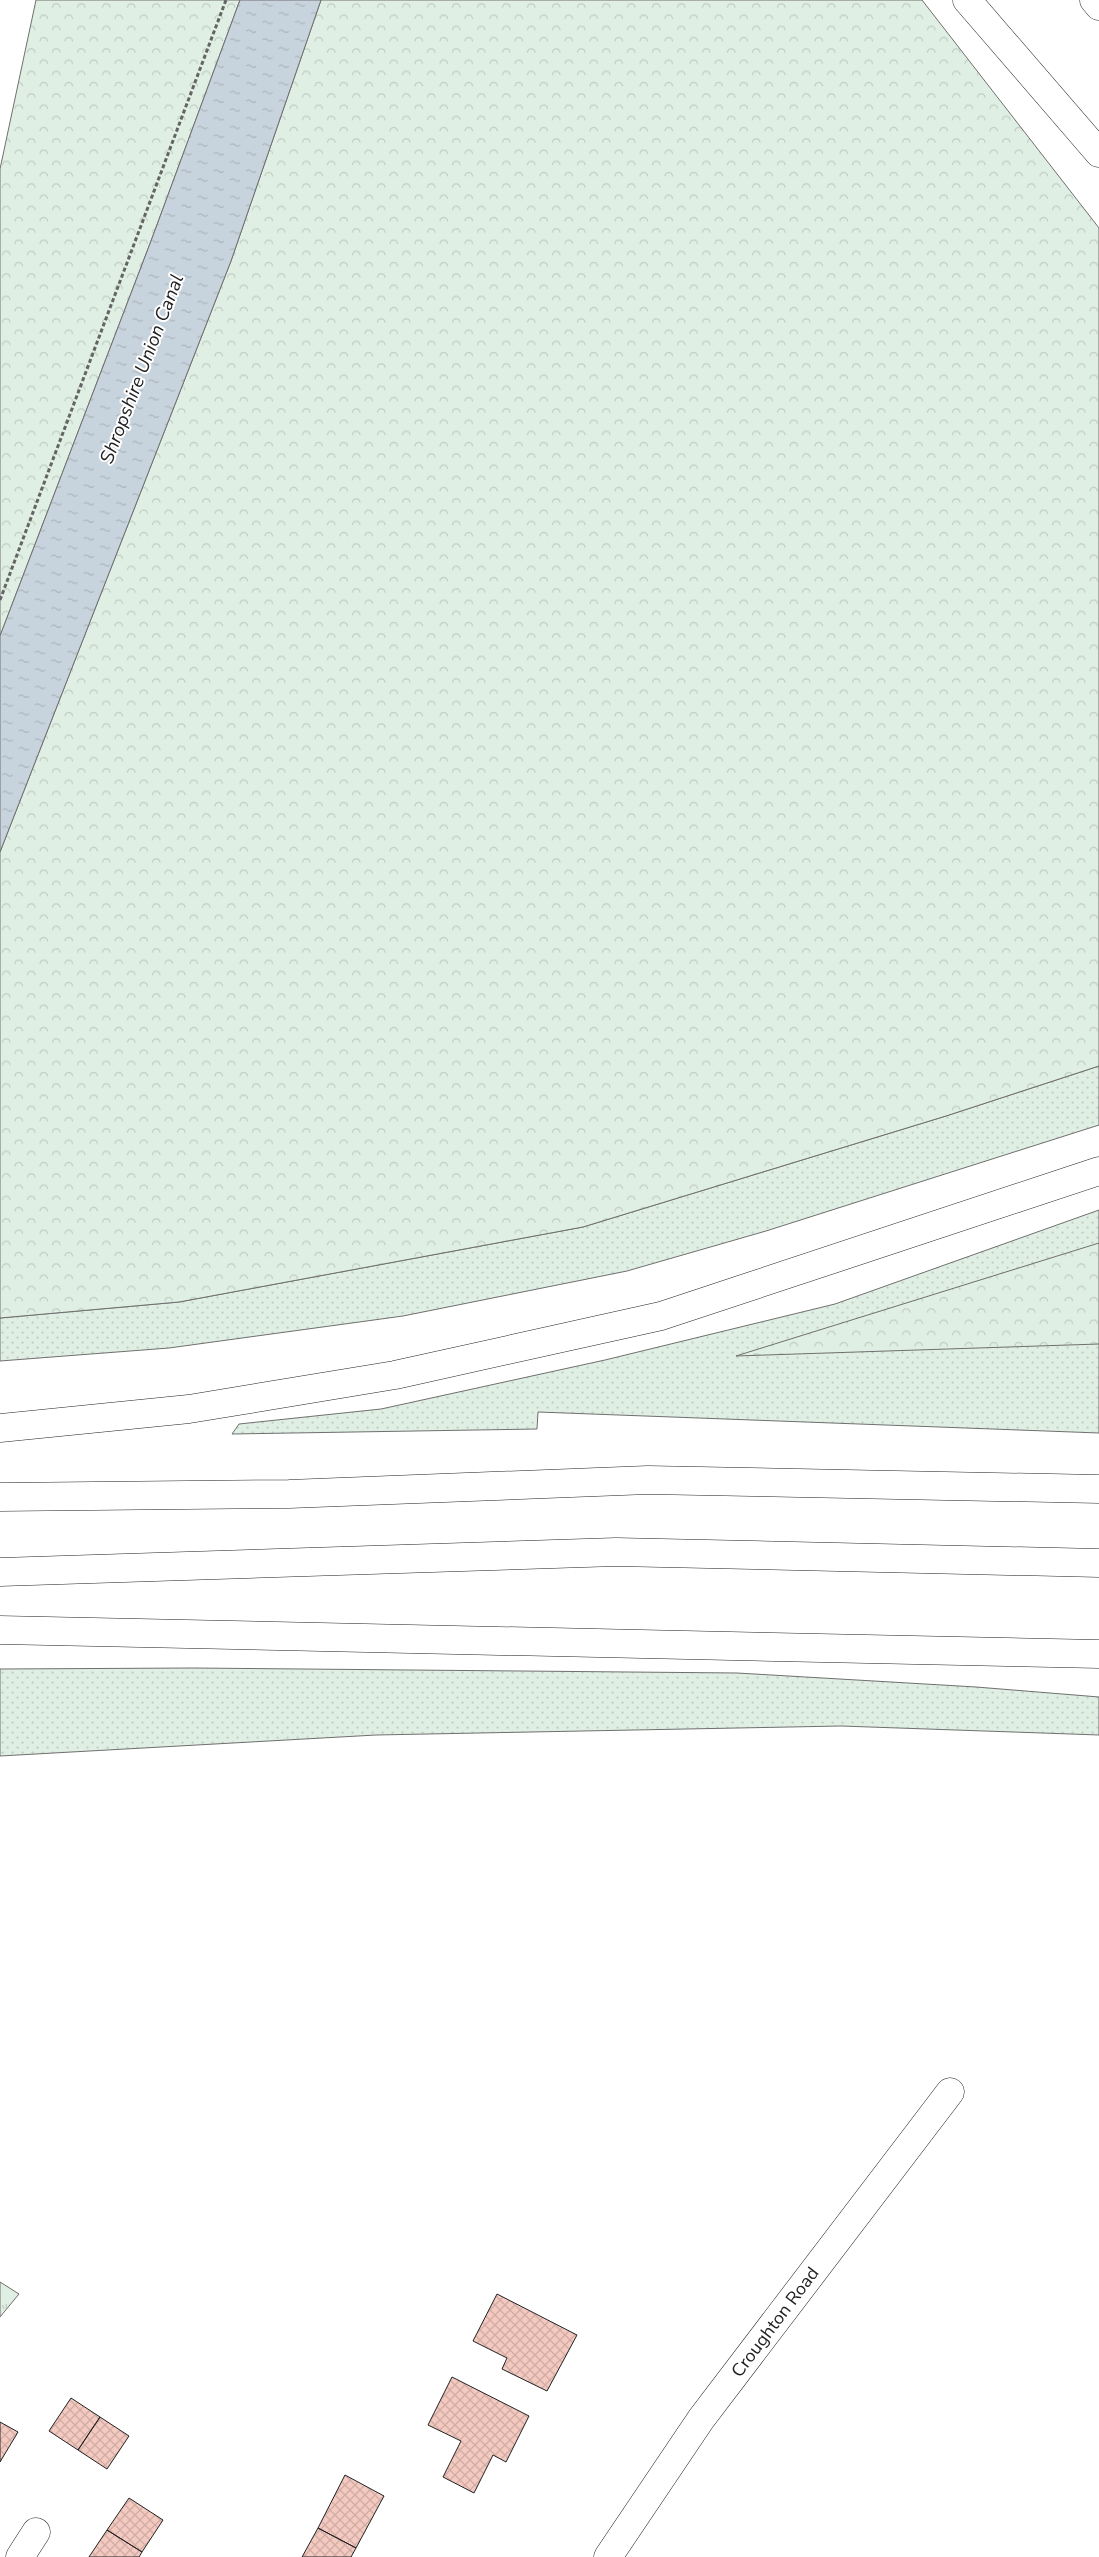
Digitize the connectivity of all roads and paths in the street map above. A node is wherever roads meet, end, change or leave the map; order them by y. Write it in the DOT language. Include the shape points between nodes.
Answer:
graph roads {
  1 [pos="226,0"];
  2 [pos="967,0"];
  3 [pos="1094,0"];
  4 [pos="1099,6"];
  5 [pos="1099,152"];
  6 [pos="0,600"];
  7 [pos="1099,1171"];
  8 [pos="0,1428"];
  9 [pos="1099,1489"];
  10 [pos="0,1497"];
  11 [pos="1099,1563"];
  12 [pos="0,1572"];
  13 [pos="0,1630"];
  14 [pos="1099,1654"];
  15 [pos="950,2092"];
  16 [pos="36,2532"];
  17 [pos="20,2557"];
  18 [pos="608,2557"];
  1 -- 6 [label="path"];
  2 -- 5 [label="main road"];
  3 -- 4 [label="main road"];
  7 -- 8 [label="main road" via="661,1316 395,1375 189,1409"];
  9 -- 10 [label="main road" via="648,1480 288,1494"];
  11 -- 12 [label="main road" via="616,1552"];
  13 -- 14 [label="main road"];
  15 -- 18 [label="main road, Croughton Road" via="701,2419"];
  16 -- 17 [label="main road"];
}
